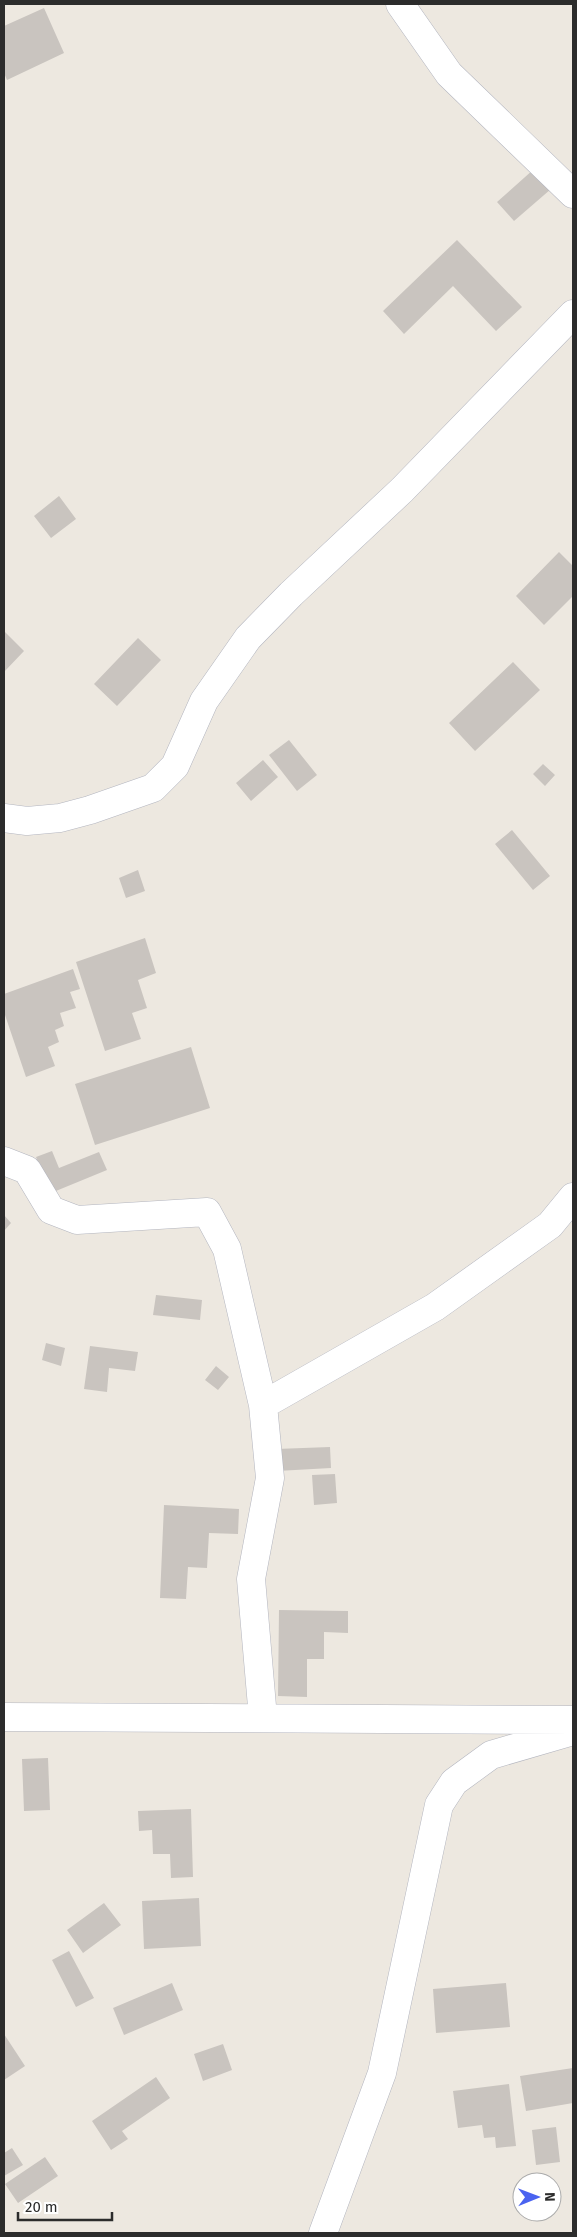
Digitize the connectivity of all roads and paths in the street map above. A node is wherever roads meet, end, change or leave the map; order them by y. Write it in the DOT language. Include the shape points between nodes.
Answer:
graph roads {
  1 [pos="400,4"];
  2 [pos="573,194"];
  3 [pos="573,314"];
  4 [pos="4,818"];
  5 [pos="4,1161"];
  6 [pos="573,1197"];
  7 [pos="263,1405"];
  8 [pos="4,1717"];
  9 [pos="263,1718"];
  10 [pos="573,1720"];
  11 [pos="573,1731"];
  12 [pos="323,2233"];
  1 -- 2 [label="street" via="449,74"];
  3 -- 4 [label="street" via="402,490 248,638 204,701 175,766 152,788 60,818 27,821"];
  5 -- 7 [label="street" via="27,1170 51,1210 77,1220 207,1212 227,1249"];
  6 -- 7 [label="street" via="550,1225 435,1307"];
  7 -- 9 [label="street" via="270,1478 251,1579"];
  8 -- 9 [label="street"];
  9 -- 10 [label="street"];
  11 -- 12 [label="street" via="491,1755 454,1782 439,1805 382,2073"];
}
